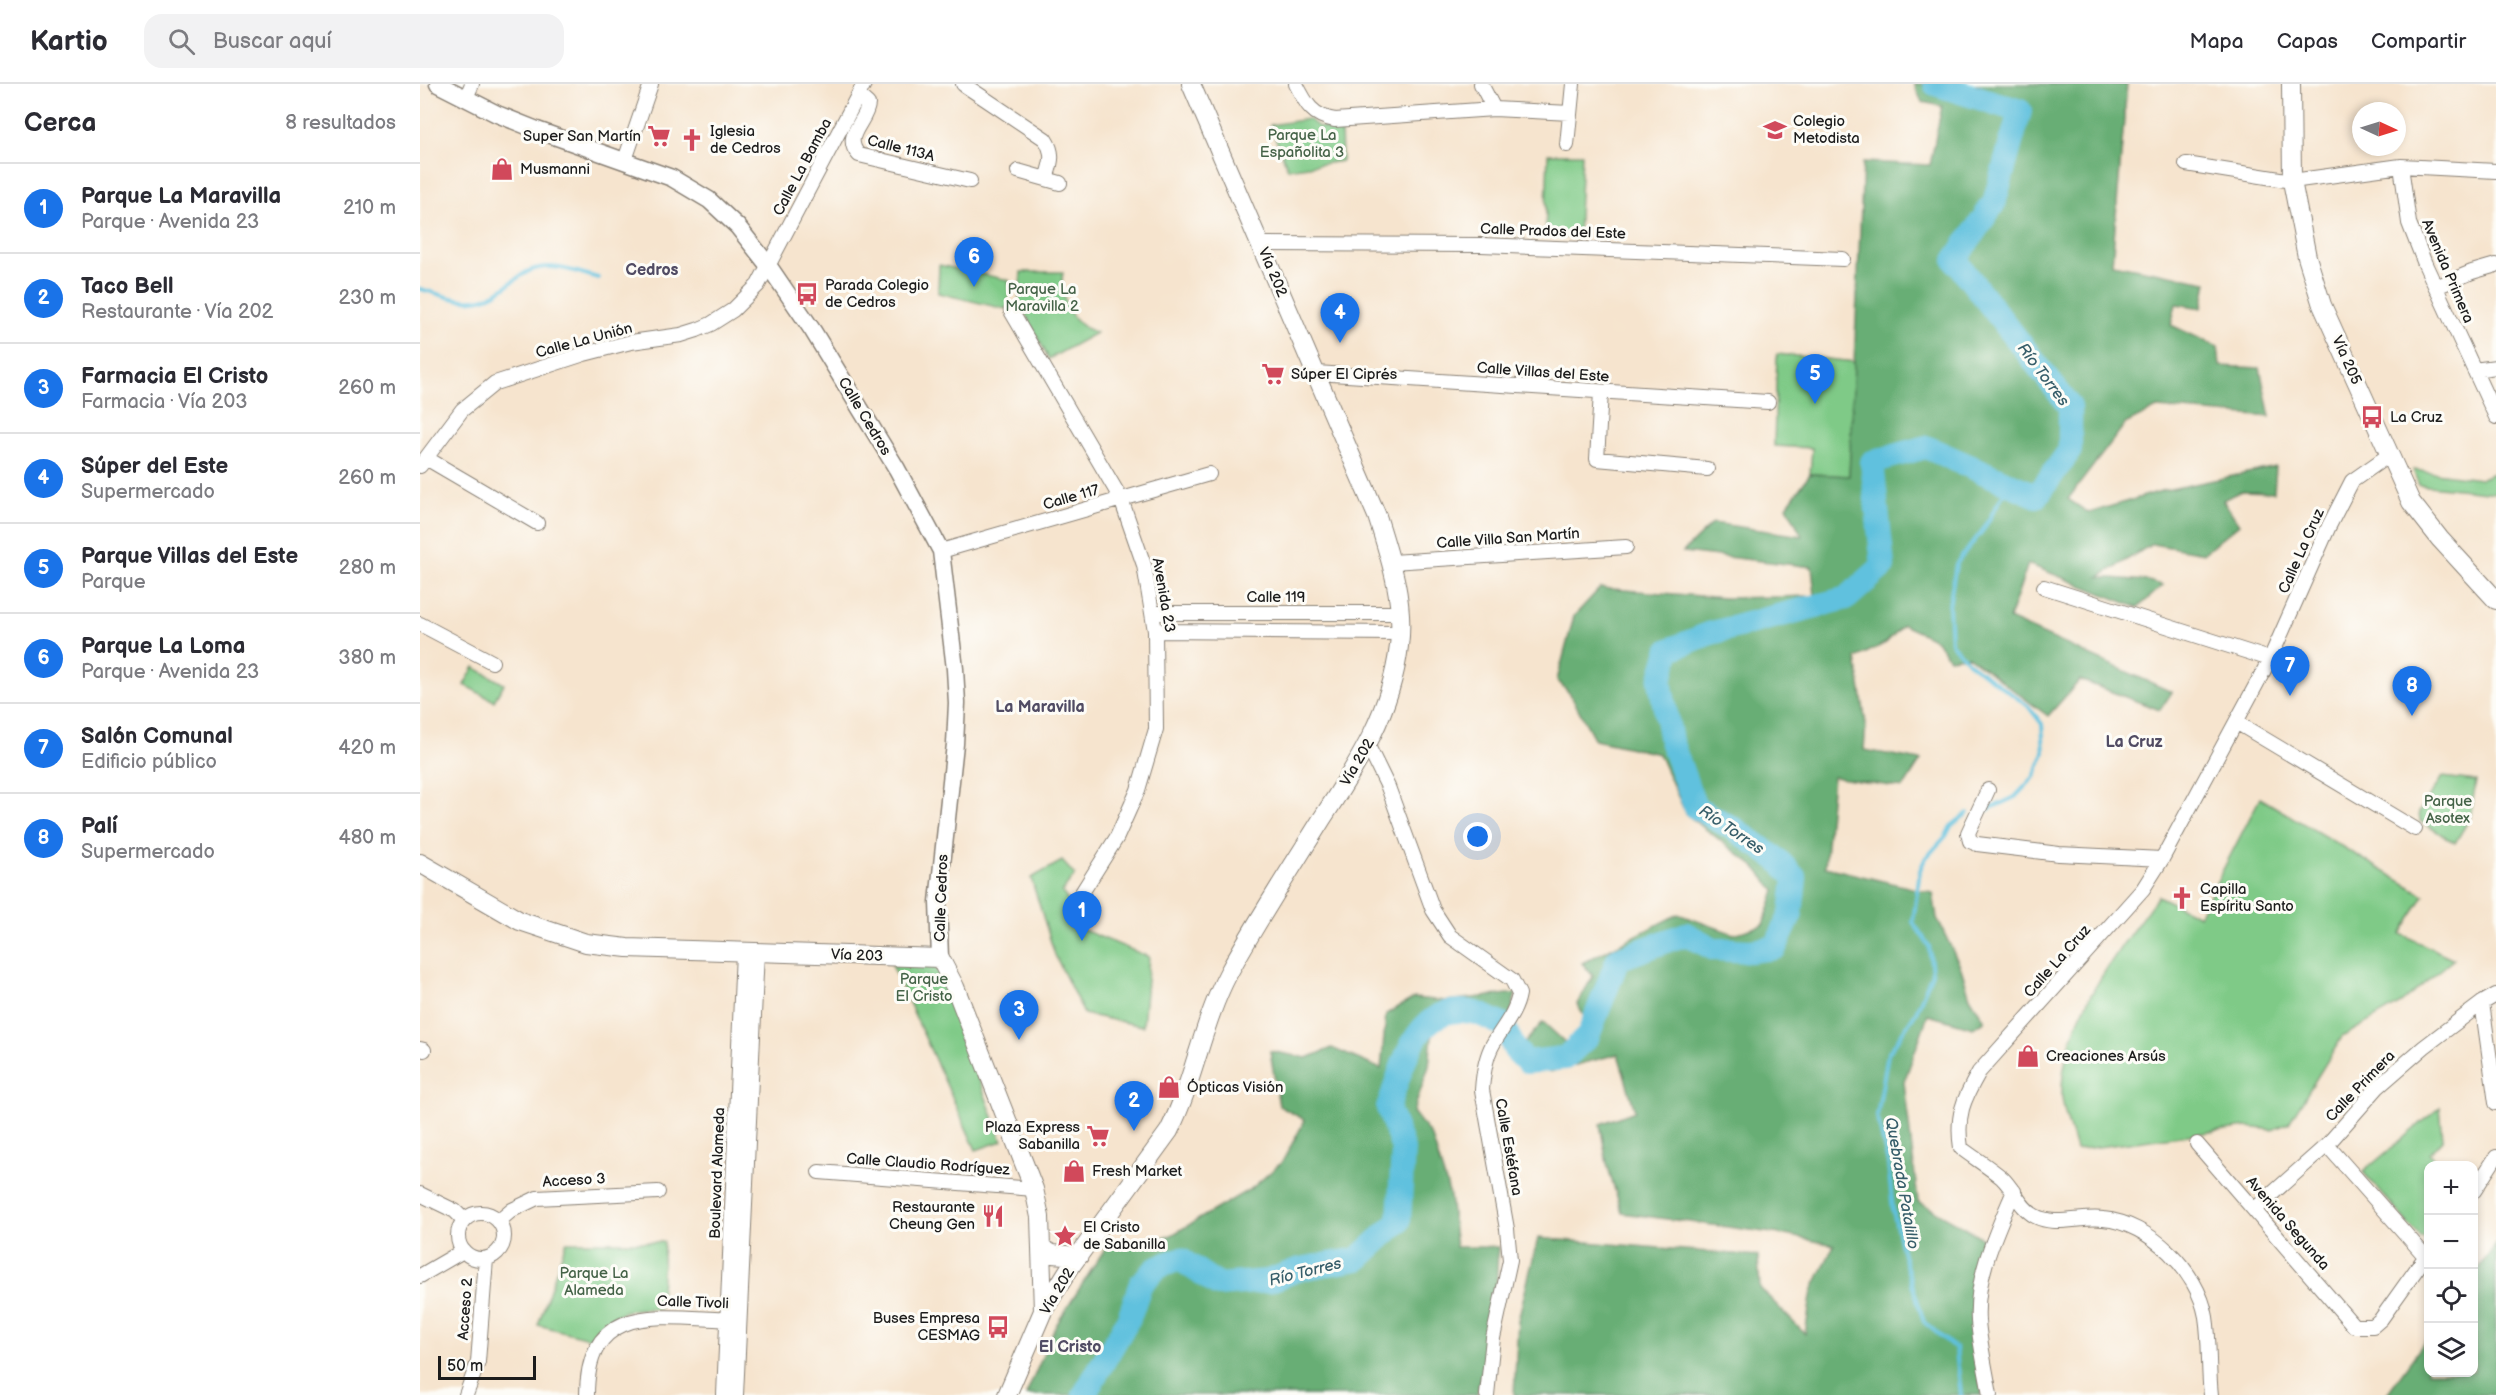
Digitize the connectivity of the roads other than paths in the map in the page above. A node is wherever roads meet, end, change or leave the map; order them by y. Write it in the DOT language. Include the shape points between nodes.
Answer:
graph roads {
  1 [pos="438,84"];
  2 [pos="651,84"];
  3 [pos="963,84"];
  4 [pos="1191,84"];
  5 [pos="1296,84"];
  6 [pos="1481,84"];
  7 [pos="1573,84"];
  8 [pos="2291,84"];
  9 [pos="861,89"];
  10 [pos="469,91"];
  11 [pos="1494,109"];
  12 [pos="1570,113"];
  13 [pos="1567,145"];
  14 [pos="626,160"];
  15 [pos="2186,164"];
  16 [pos="2401,166"];
  17 [pos="1018,171"];
  18 [pos="2496,171"];
  19 [pos="1046,179"];
  20 [pos="2292,181"];
  21 [pos="970,182"];
  22 [pos="1060,183"];
  23 [pos="1261,244"];
  24 [pos="1843,259"];
  25 [pos="768,265"];
  26 [pos="2496,265"];
  27 [pos="2436,287"];
  28 [pos="1011,311"];
  29 [pos="2496,368"];
  30 [pos="2474,370"];
  31 [pos="1316,373"];
  32 [pos="1601,392"];
  33 [pos="1768,402"];
  34 [pos="2496,417"];
  35 [pos="2389,455"];
  36 [pos="423,462"];
  37 [pos="1707,469"];
  38 [pos="1209,474"];
  39 [pos="1121,499"];
  40 [pos="537,523"];
  41 [pos="1626,547"];
  42 [pos="941,551"];
  43 [pos="1392,562"];
  44 [pos="2044,587"];
  45 [pos="2492,591"];
  46 [pos="1153,613"];
  47 [pos="1399,613"];
  48 [pos="420,624"];
  49 [pos="1155,631"];
  50 [pos="1400,633"];
  51 [pos="2270,659"];
  52 [pos="492,662"];
  53 [pos="2236,722"];
  54 [pos="1368,746"];
  55 [pos="1988,790"];
  56 [pos="2415,829"];
  57 [pos="2162,859"];
  58 [pos="420,863"];
  59 [pos="1078,900"];
  60 [pos="750,952"];
  61 [pos="940,958"];
  62 [pos="2496,995"];
  63 [pos="2482,1003"];
  64 [pos="2496,1103"];
  65 [pos="2197,1144"];
  66 [pos="2327,1145"];
  67 [pos="2496,1157"];
  68 [pos="819,1172"];
  69 [pos="2478,1185"];
  70 [pos="1034,1189"];
  71 [pos="2013,1191"];
  72 [pos="658,1192"];
  73 [pos="420,1194"];
  74 [pos="2255,1209"];
  75 [pos="465,1220"];
  76 [pos="499,1221"];
  77 [pos="1042,1248"];
  78 [pos="463,1251"];
  79 [pos="2424,1252"];
  80 [pos="1079,1256"];
  81 [pos="486,1259"];
  82 [pos="2424,1259"];
  83 [pos="420,1276"];
  84 [pos="1043,1311"];
  85 [pos="733,1320"];
  86 [pos="466,1395"];
  87 [pos="587,1395"];
  88 [pos="724,1395"];
  89 [pos="736,1395"];
  90 [pos="1007,1395"];
  91 [pos="1487,1395"];
  92 [pos="1990,1395"];
  93 [pos="2211,1395"];
  1 -- 10 [label="street, Calle Cedros"];
  2 -- 14 [label="street"];
  3 -- 19 [label="street" via="1045,139 1053,157"];
  4 -- 23 [label="main road, Vía 202"];
  5 -- 11 [label="street" via="1309,108 1335,120"];
  6 -- 11 [label="street"];
  7 -- 12 [label="street"];
  8 -- 20 [label="main road, Vía 205"];
  9 -- 21 [label="street, Calle 113A" via="868,104 853,139 859,155"];
  9 -- 25 [label="street, Calle La Bamba"];
  10 -- 14 [label="street, Calle Cedros" via="537,130"];
  11 -- 12 [label="street"];
  12 -- 13 [label="street"];
  14 -- 25 [label="street, Calle Cedros" via="672,178 709,200 738,227"];
  15 -- 20 [label="street"];
  16 -- 18 [label="street"];
  16 -- 20 [label="street"];
  16 -- 27 [label="street, Avenida Primera" via="2409,223"];
  17 -- 19 [label="street"];
  19 -- 22 [label="street"];
  20 -- 35 [label="main road, Vía 205" via="2307,257 2322,304"];
  23 -- 24 [label="street, Calle Prados del Este" via="1481,245"];
  23 -- 31 [label="main road, Vía 202"];
  25 -- 36 [label="street, Calle La Unión" via="744,301 711,324 681,336 631,342 584,354 495,383 462,410"];
  25 -- 42 [label="street, Calle Cedros" via="852,393"];
  26 -- 27 [label="street"];
  27 -- 30 [label="street, Avenida Primera"];
  28 -- 39 [label="street, Avenida 23"];
  29 -- 30 [label="street"];
  30 -- 34 [label="street, Avenida Primera"];
  31 -- 32 [label="street, Calle Villas del Este"];
  31 -- 43 [label="main road, Vía 202" via="1377,516"];
  32 -- 33 [label="street, Calle Villas del Este"];
  32 -- 37 [label="street" via="1597,459"];
  35 -- 45 [label="main road, Vía 205" via="2422,518"];
  35 -- 51 [label="street, Calle La Cruz" via="2352,481"];
  36 -- 40 [label="street"];
  38 -- 39 [label="street, Calle 117"];
  39 -- 42 [label="street, Calle 117"];
  39 -- 46 [label="street, Avenida 23" via="1144,565"];
  41 -- 43 [label="street, Calle Villa San Martín"];
  42 -- 61 [label="street, Calle Cedros" via="957,703 938,902"];
  43 -- 47 [label="main road, Vía 202"];
  44 -- 51 [label="street"];
  46 -- 47 [label="street, Calle 119"];
  46 -- 49 [label="street, Avenida 23"];
  47 -- 50 [label="main road, Vía 202"];
  48 -- 52 [label="street"];
  49 -- 50 [label="street"];
  49 -- 59 [label="street, Avenida 23" via="1156,729 1138,790 1117,837"];
  50 -- 54 [label="main road, Vía 202" via="1392,688"];
  51 -- 53 [label="street, Calle La Cruz"];
  53 -- 56 [label="street"];
  53 -- 57 [label="street, Calle La Cruz"];
  54 -- 80 [label="main road, Vía 202" via="1224,982 1180,1110 1169,1131"];
  54 -- 91 [label="street, Calle Estéfana" via="1388,788 1433,910 1450,936 1512,980 1519,994 1492,1047 1482,1090 1510,1260 1493,1338"];
  55 -- 57 [label="street" via="1968,833 1970,841 1977,844 2059,854"];
  57 -- 71 [label="street, Calle La Cruz" via="2144,889 1979,1072 1964,1098 1958,1127 1961,1148"];
  58 -- 60 [label="main road, Vía 203" via="520,921 586,943"];
  60 -- 61 [label="main road, Vía 203"];
  60 -- 85 [label="street, Boulevard Alameda"];
  61 -- 70 [label="main road" via="956,987"];
  62 -- 63 [label="street, Calle Primera"];
  63 -- 64 [label="street"];
  63 -- 66 [label="street, Calle Primera" via="2378,1087"];
  65 -- 74 [label="street, Avenida Segunda"];
  66 -- 74 [label="street, Calle Primera"];
  66 -- 79 [label="street"];
  67 -- 69 [label="street"];
  68 -- 70 [label="street, Calle Claudio Rodríguez"];
  70 -- 77 [label="main road"];
  71 -- 92 [label="street" via="1978,1296 1978,1322"];
  71 -- 93 [label="street, Calle La Cruz" via="2026,1209 2043,1220 2122,1221 2164,1249 2188,1274 2200,1294 2206,1317"];
  72 -- 76 [label="street, Acceso 3" via="537,1198 512,1209"];
  73 -- 75 [label="street"];
  74 -- 82 [label="street, Avenida Segunda" via="2354,1326 2373,1326 2381,1319"];
  75 -- 76 [label="street" via="471,1215 486,1214"];
  75 -- 78 [label="street" via="458,1239"];
  76 -- 81 [label="street" via="503,1244"];
  77 -- 80 [label="main road" via="1052,1254"];
  77 -- 84 [label="main road"];
  78 -- 81 [label="street" via="473,1258"];
  78 -- 83 [label="street"];
  80 -- 84 [label="main road, Vía 202"];
  81 -- 86 [label="street, Acceso 2" via="478,1362"];
  84 -- 90 [label="main road, Vía 202"];
  85 -- 87 [label="street, Calle Tivoli" via="645,1317 621,1323 603,1338 591,1359"];
  85 -- 88 [label="street, Boulevard Alameda"];
  85 -- 89 [label="street, Boulevard Alameda"];
}
